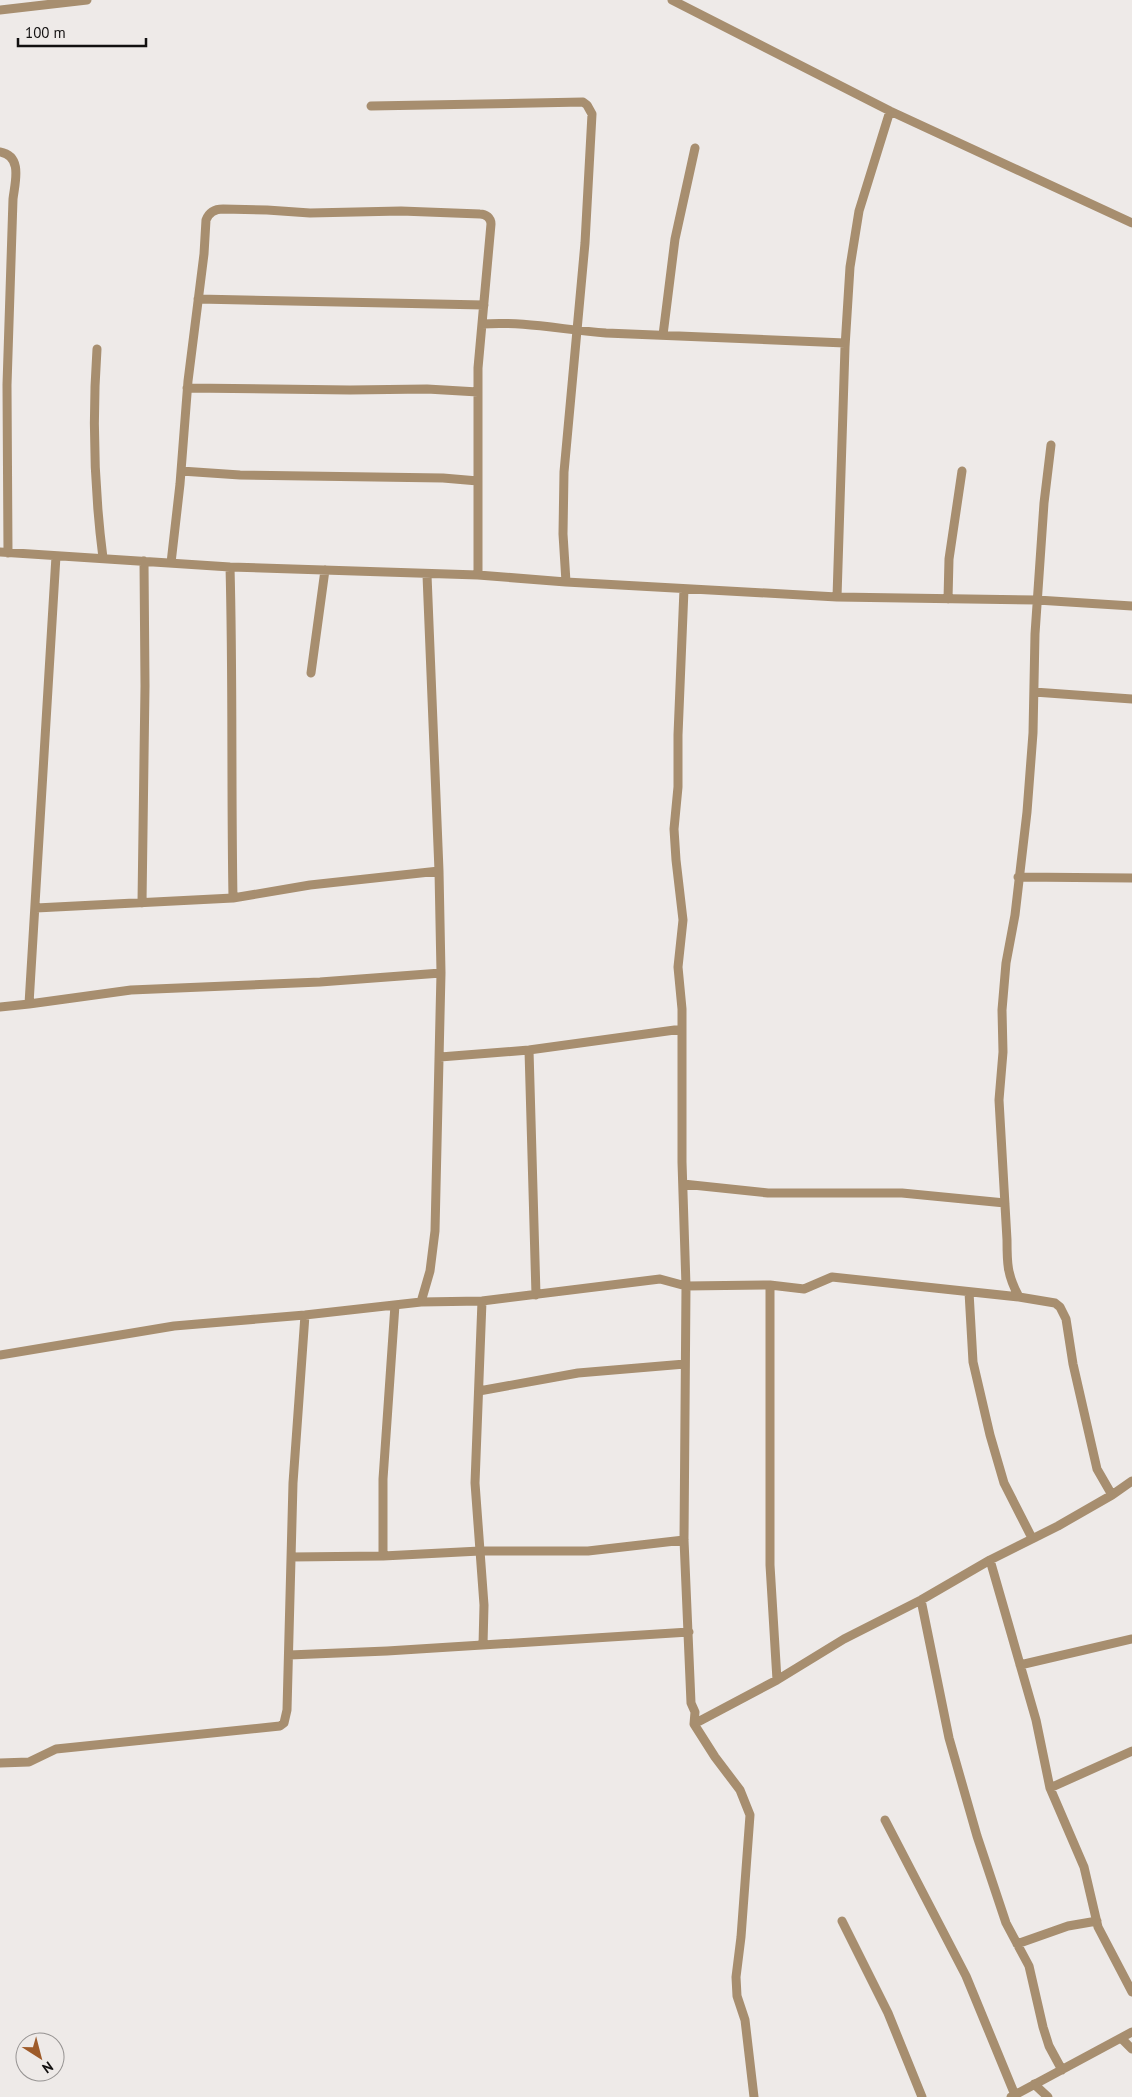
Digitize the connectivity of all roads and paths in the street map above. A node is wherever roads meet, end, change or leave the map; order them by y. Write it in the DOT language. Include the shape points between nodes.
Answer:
graph roads {
  1 [pos="88,0"];
  2 [pos="672,0"];
  3 [pos="0,10"];
  4 [pos="371,106"];
  5 [pos="890,111"];
  6 [pos="695,148"];
  7 [pos="0,152"];
  8 [pos="1132,223"];
  9 [pos="198,299"];
  10 [pos="484,304"];
  11 [pos="482,324"];
  12 [pos="578,331"];
  13 [pos="663,335"];
  14 [pos="845,343"];
  15 [pos="97,349"];
  16 [pos="187,388"];
  17 [pos="478,392"];
  18 [pos="1051,445"];
  19 [pos="962,470"];
  20 [pos="181,471"];
  21 [pos="478,481"];
  22 [pos="4,552"];
  23 [pos="56,556"];
  24 [pos="103,558"];
  25 [pos="144,561"];
  26 [pos="171,563"];
  27 [pos="230,567"];
  28 [pos="325,570"];
  29 [pos="427,575"];
  30 [pos="478,575"];
  31 [pos="566,582"];
  32 [pos="684,588"];
  33 [pos="837,597"];
  34 [pos="948,599"];
  35 [pos="1038,600"];
  36 [pos="1132,606"];
  37 [pos="311,673"];
  38 [pos="1034,692"];
  39 [pos="1132,699"];
  40 [pos="439,871"];
  41 [pos="1018,877"];
  42 [pos="1132,878"];
  43 [pos="233,898"];
  44 [pos="142,903"];
  45 [pos="36,908"];
  46 [pos="441,973"];
  47 [pos="29,1004"];
  48 [pos="0,1007"];
  49 [pos="682,1030"];
  50 [pos="529,1050"];
  51 [pos="440,1057"];
  52 [pos="683,1184"];
  53 [pos="1005,1203"];
  54 [pos="770,1285"];
  55 [pos="686,1286"];
  56 [pos="969,1292"];
  57 [pos="536,1295"];
  58 [pos="1019,1297"];
  59 [pos="482,1301"];
  60 [pos="422,1302"];
  61 [pos="395,1305"];
  62 [pos="305,1315"];
  63 [pos="0,1355"];
  64 [pos="685,1364"];
  65 [pos="479,1391"];
  66 [pos="1132,1481"];
  67 [pos="1112,1495"];
  68 [pos="1032,1538"];
  69 [pos="684,1540"];
  70 [pos="480,1551"];
  71 [pos="383,1556"];
  72 [pos="291,1557"];
  73 [pos="990,1560"];
  74 [pos="921,1600"];
  75 [pos="689,1632"];
  76 [pos="1132,1638"];
  77 [pos="484,1645"];
  78 [pos="289,1655"];
  79 [pos="1020,1665"];
  80 [pos="777,1680"];
  81 [pos="694,1724"];
  82 [pos="1132,1751"];
  83 [pos="0,1763"];
  84 [pos="1050,1788"];
  85 [pos="885,1820"];
  86 [pos="842,1921"];
  87 [pos="1097,1921"];
  88 [pos="1017,1944"];
  89 [pos="1132,1992"];
  90 [pos="1132,2032"];
  91 [pos="1121,2038"];
  92 [pos="1132,2049"];
  93 [pos="1062,2070"];
  94 [pos="1034,2084"];
  95 [pos="1013,2096"];
  96 [pos="754,2097"];
  97 [pos="922,2097"];
  98 [pos="1048,2097"];
  1 -- 3 [label="street"];
  2 -- 5 [label="street"];
  4 -- 12 [label="street" via="583,102 587,105 592,114 592,130"];
  5 -- 8 [label="street"];
  5 -- 14 [label="street" via="858,211"];
  6 -- 13 [label="street" via="675,239"];
  7 -- 22 [label="street" via="11,157 16,169"];
  9 -- 10 [label="street"];
  9 -- 10 [label="street" via="206,220 216,209 310,213 400,211 484,214 490,219"];
  9 -- 16 [label="street"];
  10 -- 11 [label="street"];
  11 -- 12 [label="street" via="543,325"];
  11 -- 17 [label="street"];
  12 -- 13 [label="street"];
  12 -- 31 [label="street" via="564,472"];
  13 -- 14 [label="street"];
  14 -- 33 [label="street"];
  15 -- 24 [label="street" via="94,468"];
  16 -- 17 [label="street"];
  16 -- 20 [label="street"];
  17 -- 21 [label="street"];
  18 -- 35 [label="street"];
  19 -- 34 [label="street" via="948,559"];
  20 -- 21 [label="street"];
  20 -- 26 [label="street"];
  21 -- 30 [label="street"];
  22 -- 23 [label="street"];
  23 -- 24 [label="street"];
  23 -- 45 [label="street"];
  24 -- 25 [label="street"];
  25 -- 26 [label="street"];
  25 -- 44 [label="street"];
  26 -- 27 [label="street"];
  27 -- 28 [label="street"];
  27 -- 43 [label="street"];
  28 -- 29 [label="street"];
  28 -- 37 [label="street"];
  29 -- 30 [label="street"];
  29 -- 40 [label="street"];
  30 -- 31 [label="street"];
  31 -- 32 [label="street"];
  32 -- 33 [label="street"];
  32 -- 49 [label="street" via="674,830 684,920 678,966"];
  33 -- 34 [label="street"];
  34 -- 35 [label="street"];
  35 -- 36 [label="street"];
  35 -- 38 [label="street"];
  38 -- 39 [label="street"];
  38 -- 41 [label="street" via="1029,782"];
  40 -- 43 [label="street" via="310,885"];
  40 -- 46 [label="street"];
  41 -- 42 [label="street"];
  41 -- 53 [label="street" via="1002,1010 999,1100"];
  43 -- 44 [label="street"];
  44 -- 45 [label="street"];
  45 -- 47 [label="street"];
  46 -- 47 [label="street" via="131,990"];
  46 -- 51 [label="street"];
  47 -- 48 [label="street"];
  49 -- 50 [label="street"];
  49 -- 52 [label="street"];
  50 -- 51 [label="street"];
  50 -- 57 [label="street"];
  51 -- 60 [label="street" via="435,1231"];
  52 -- 53 [label="street" via="768,1193 902,1194"];
  52 -- 55 [label="street"];
  53 -- 58 [label="street" via="1008,1271"];
  54 -- 55 [label="street"];
  54 -- 56 [label="street" via="804,1289 832,1277"];
  54 -- 80 [label="street" via="770,1564"];
  55 -- 57 [label="street" via="660,1279"];
  55 -- 64 [label="street"];
  56 -- 58 [label="street"];
  56 -- 68 [label="street" via="973,1362 990,1435 1004,1483"];
  57 -- 59 [label="street"];
  58 -- 67 [label="street" via="1054,1303 1066,1319 1096,1469"];
  59 -- 60 [label="street"];
  59 -- 65 [label="street"];
  60 -- 61 [label="street"];
  61 -- 62 [label="street"];
  61 -- 71 [label="street" via="383,1479"];
  62 -- 63 [label="street" via="174,1326"];
  62 -- 72 [label="street"];
  64 -- 65 [label="street" via="578,1373"];
  64 -- 69 [label="street"];
  65 -- 70 [label="street" via="475,1483"];
  66 -- 67 [label="street"];
  67 -- 68 [label="street"];
  68 -- 73 [label="street"];
  69 -- 70 [label="street" via="588,1551"];
  69 -- 75 [label="street"];
  70 -- 71 [label="street"];
  70 -- 77 [label="street"];
  71 -- 72 [label="street"];
  72 -- 78 [label="street"];
  73 -- 74 [label="street"];
  73 -- 79 [label="street"];
  74 -- 80 [label="street" via="844,1639"];
  74 -- 88 [label="street" via="949,1738 977,1836 1006,1923"];
  75 -- 77 [label="street"];
  75 -- 81 [label="street"];
  76 -- 79 [label="street"];
  77 -- 78 [label="street"];
  78 -- 83 [label="street" via="286,1718 280,1726 56,1749 29,1762"];
  79 -- 84 [label="street" via="1036,1720"];
  80 -- 81 [label="street"];
  81 -- 96 [label="street" via="740,1790 750,1815 736,1978"];
  82 -- 84 [label="street"];
  84 -- 87 [label="street" via="1084,1867"];
  85 -- 95 [label="street" via="966,1976"];
  86 -- 97 [label="street" via="888,2012"];
  87 -- 88 [label="street" via="1068,1926"];
  87 -- 89 [label="street"];
  88 -- 93 [label="street" via="1029,1966 1049,2046"];
  90 -- 91 [label="street"];
  91 -- 92 [label="street"];
  91 -- 93 [label="street"];
  93 -- 94 [label="street"];
  94 -- 95 [label="street"];
  94 -- 98 [label="street"];
}
